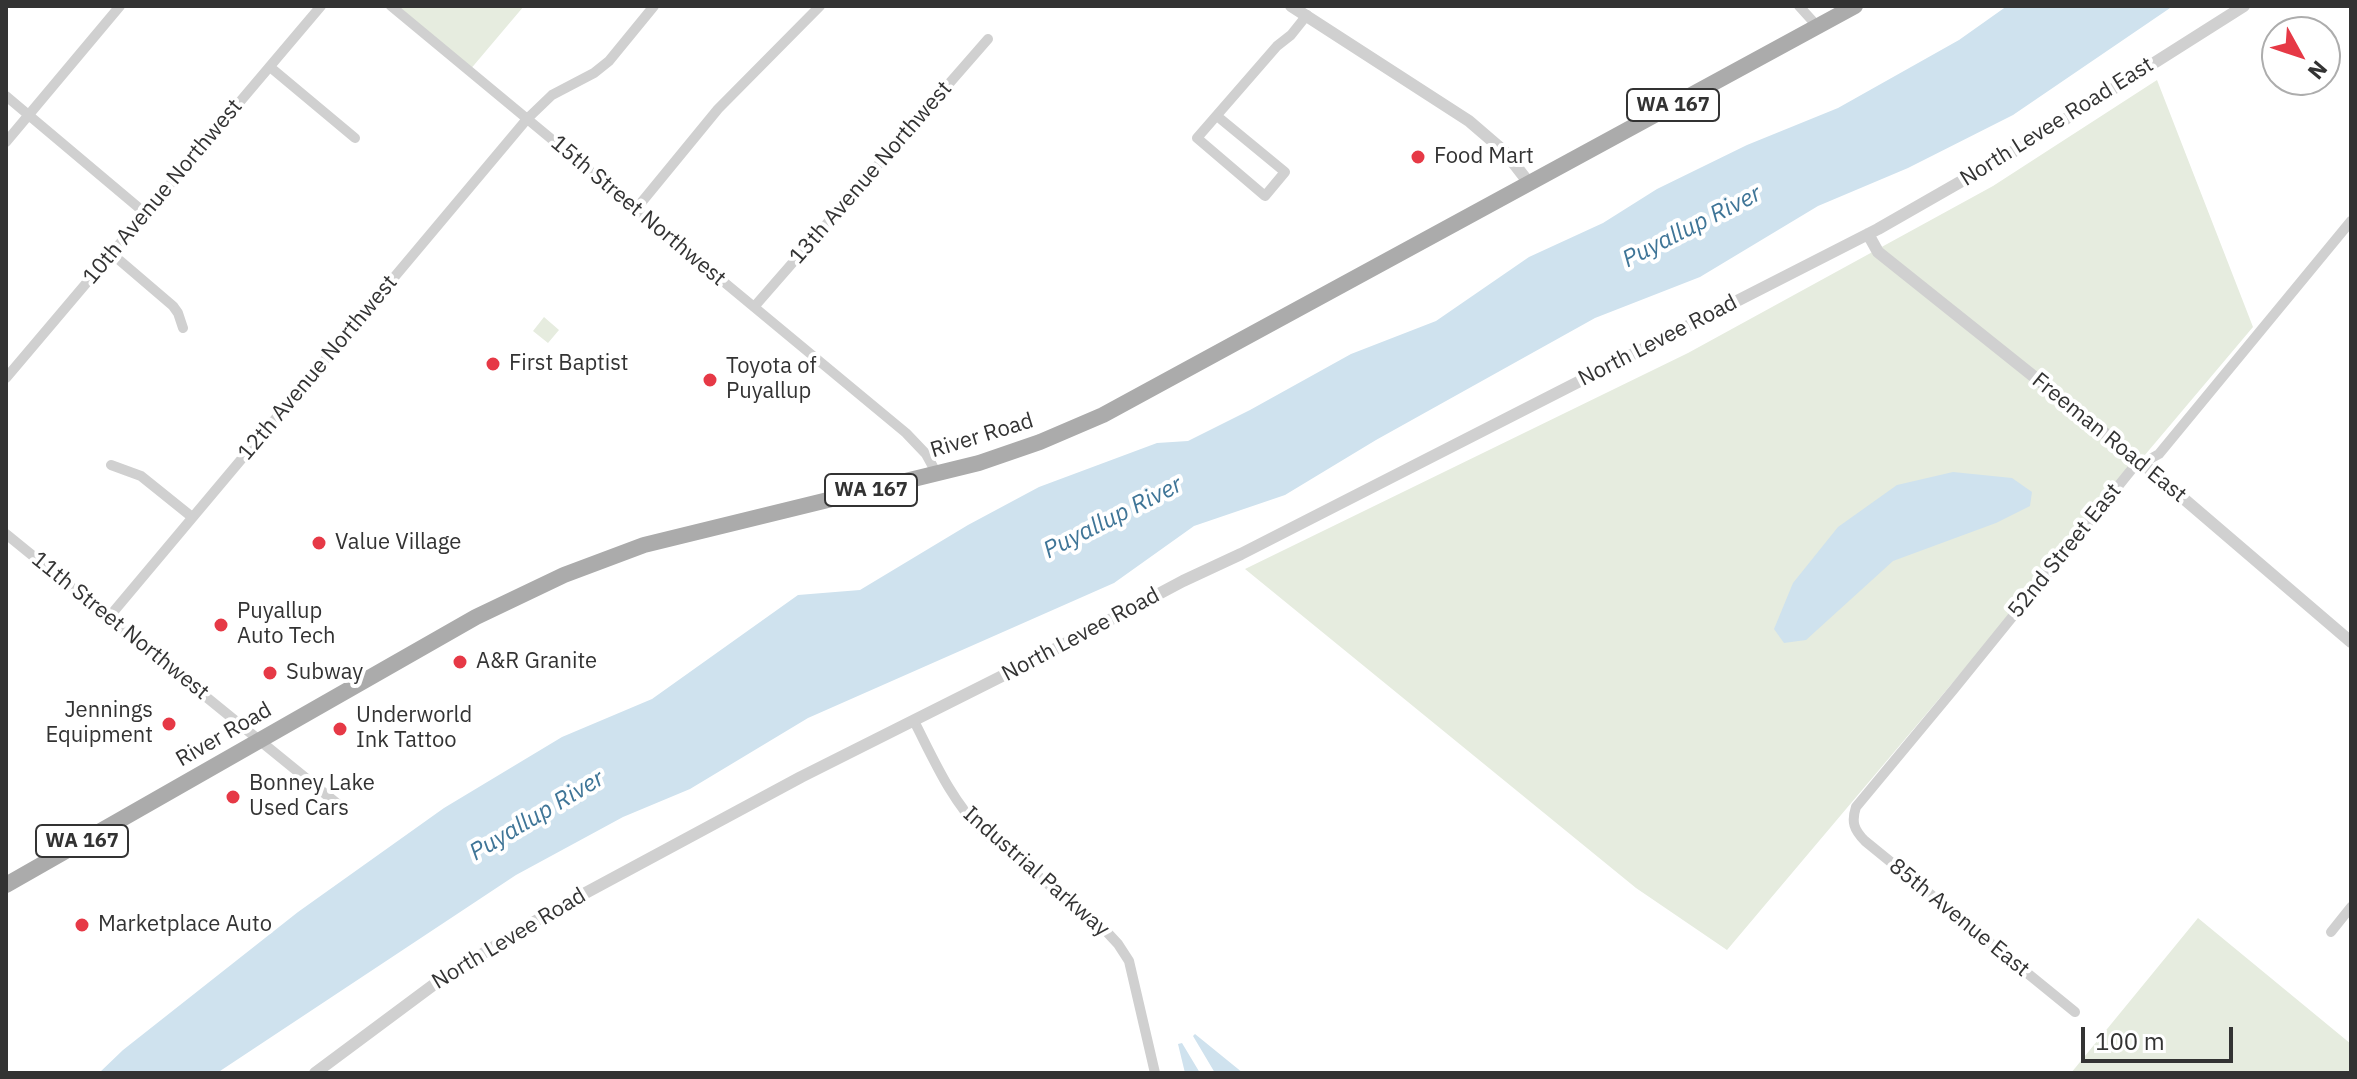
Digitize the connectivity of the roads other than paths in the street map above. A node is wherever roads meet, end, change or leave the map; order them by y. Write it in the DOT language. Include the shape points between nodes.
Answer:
graph roads {
  1 [pos="120,6"];
  2 [pos="321,6"];
  3 [pos="391,6"];
  4 [pos="654,6"];
  5 [pos="820,6"];
  6 [pos="1291,6"];
  7 [pos="1799,6"];
  8 [pos="1855,6"];
  9 [pos="2244,6"];
  10 [pos="1307,15"];
  11 [pos="1818,27"];
  12 [pos="988,39"];
  13 [pos="270,67"];
  14 [pos="6,96"];
  15 [pos="28,116"];
  16 [pos="1217,116"];
  17 [pos="527,119"];
  18 [pos="355,138"];
  19 [pos="6,142"];
  20 [pos="1529,183"];
  21 [pos="636,209"];
  22 [pos="145,213"];
  23 [pos="2351,221"];
  24 [pos="1868,234"];
  25 [pos="111,253"];
  26 [pos="754,307"];
  27 [pos="183,328"];
  28 [pos="6,378"];
  29 [pos="2142,463"];
  30 [pos="111,465"];
  31 [pos="937,474"];
  32 [pos="192,517"];
  33 [pos="6,534"];
  34 [pos="109,617"];
  35 [pos="2351,642"];
  36 [pos="914,721"];
  37 [pos="259,740"];
  38 [pos="345,810"];
  39 [pos="1852,817"];
  40 [pos="6,885"];
  41 [pos="2351,907"];
  42 [pos="2331,932"];
  43 [pos="2075,1012"];
  44 [pos="315,1073"];
  45 [pos="1155,1073"];
  1 -- 15 [label="street"];
  2 -- 13 [label="street, 10th Avenue Northwest"];
  3 -- 17 [label="street, 15th Street Northwest"];
  4 -- 17 [label="street, 12th Avenue Northwest" via="609,61 552,95"];
  5 -- 21 [label="street" via="718,109"];
  6 -- 10 [label="street"];
  7 -- 11 [label="street"];
  8 -- 11 [label="main road, WA 167"];
  9 -- 24 [label="street, North Levee Road East" via="2023,146"];
  10 -- 16 [label="street"];
  10 -- 20 [label="street" via="1469,121 1505,152"];
  11 -- 20 [label="main road, River Road / WA 167"];
  12 -- 26 [label="street, 13th Avenue Northwest"];
  13 -- 18 [label="street"];
  13 -- 22 [label="street, 10th Avenue Northwest"];
  14 -- 15 [label="street"];
  15 -- 19 [label="street"];
  15 -- 22 [label="street"];
  16 -- 16 [label="street" via="1285,172 1265,196 1197,138"];
  17 -- 21 [label="street, 15th Street Northwest"];
  17 -- 32 [label="street, 12th Avenue Northwest"];
  20 -- 31 [label="main road, River Road / WA 167" via="1103,415 1012,452"];
  21 -- 26 [label="street, 15th Street Northwest"];
  22 -- 25 [label="street, 10th Avenue Northwest"];
  23 -- 29 [label="street, 52nd Street East" via="2159,454"];
  24 -- 29 [label="street, Freeman Road East" via="1878,252"];
  24 -- 36 [label="street, North Levee Road"];
  25 -- 27 [label="street" via="166,299"];
  25 -- 28 [label="street, 10th Avenue Northwest"];
  26 -- 31 [label="street, 15th Street Northwest" via="918,445"];
  29 -- 35 [label="street, Freeman Road East"];
  29 -- 39 [label="street, 52nd Street East" via="1858,801"];
  30 -- 32 [label="street" via="141,476"];
  31 -- 37 [label="main road, River Road / WA 167" via="644,545 564,575 470,620"];
  32 -- 34 [label="street, 12th Avenue Northwest"];
  33 -- 34 [label="street, 11th Street Northwest"];
  34 -- 37 [label="street, 11th Street Northwest"];
  36 -- 44 [label="street, North Levee Road" via="552,911 440,980"];
  36 -- 45 [label="street, Industrial Parkway" via="969,818 1118,944 1129,961"];
  37 -- 38 [label="street, 11th Street Northwest"];
  37 -- 40 [label="main road, River Road / WA 167"];
  39 -- 43 [label="street, 85th Avenue East" via="1865,841"];
  41 -- 42 [label="street"];
}
